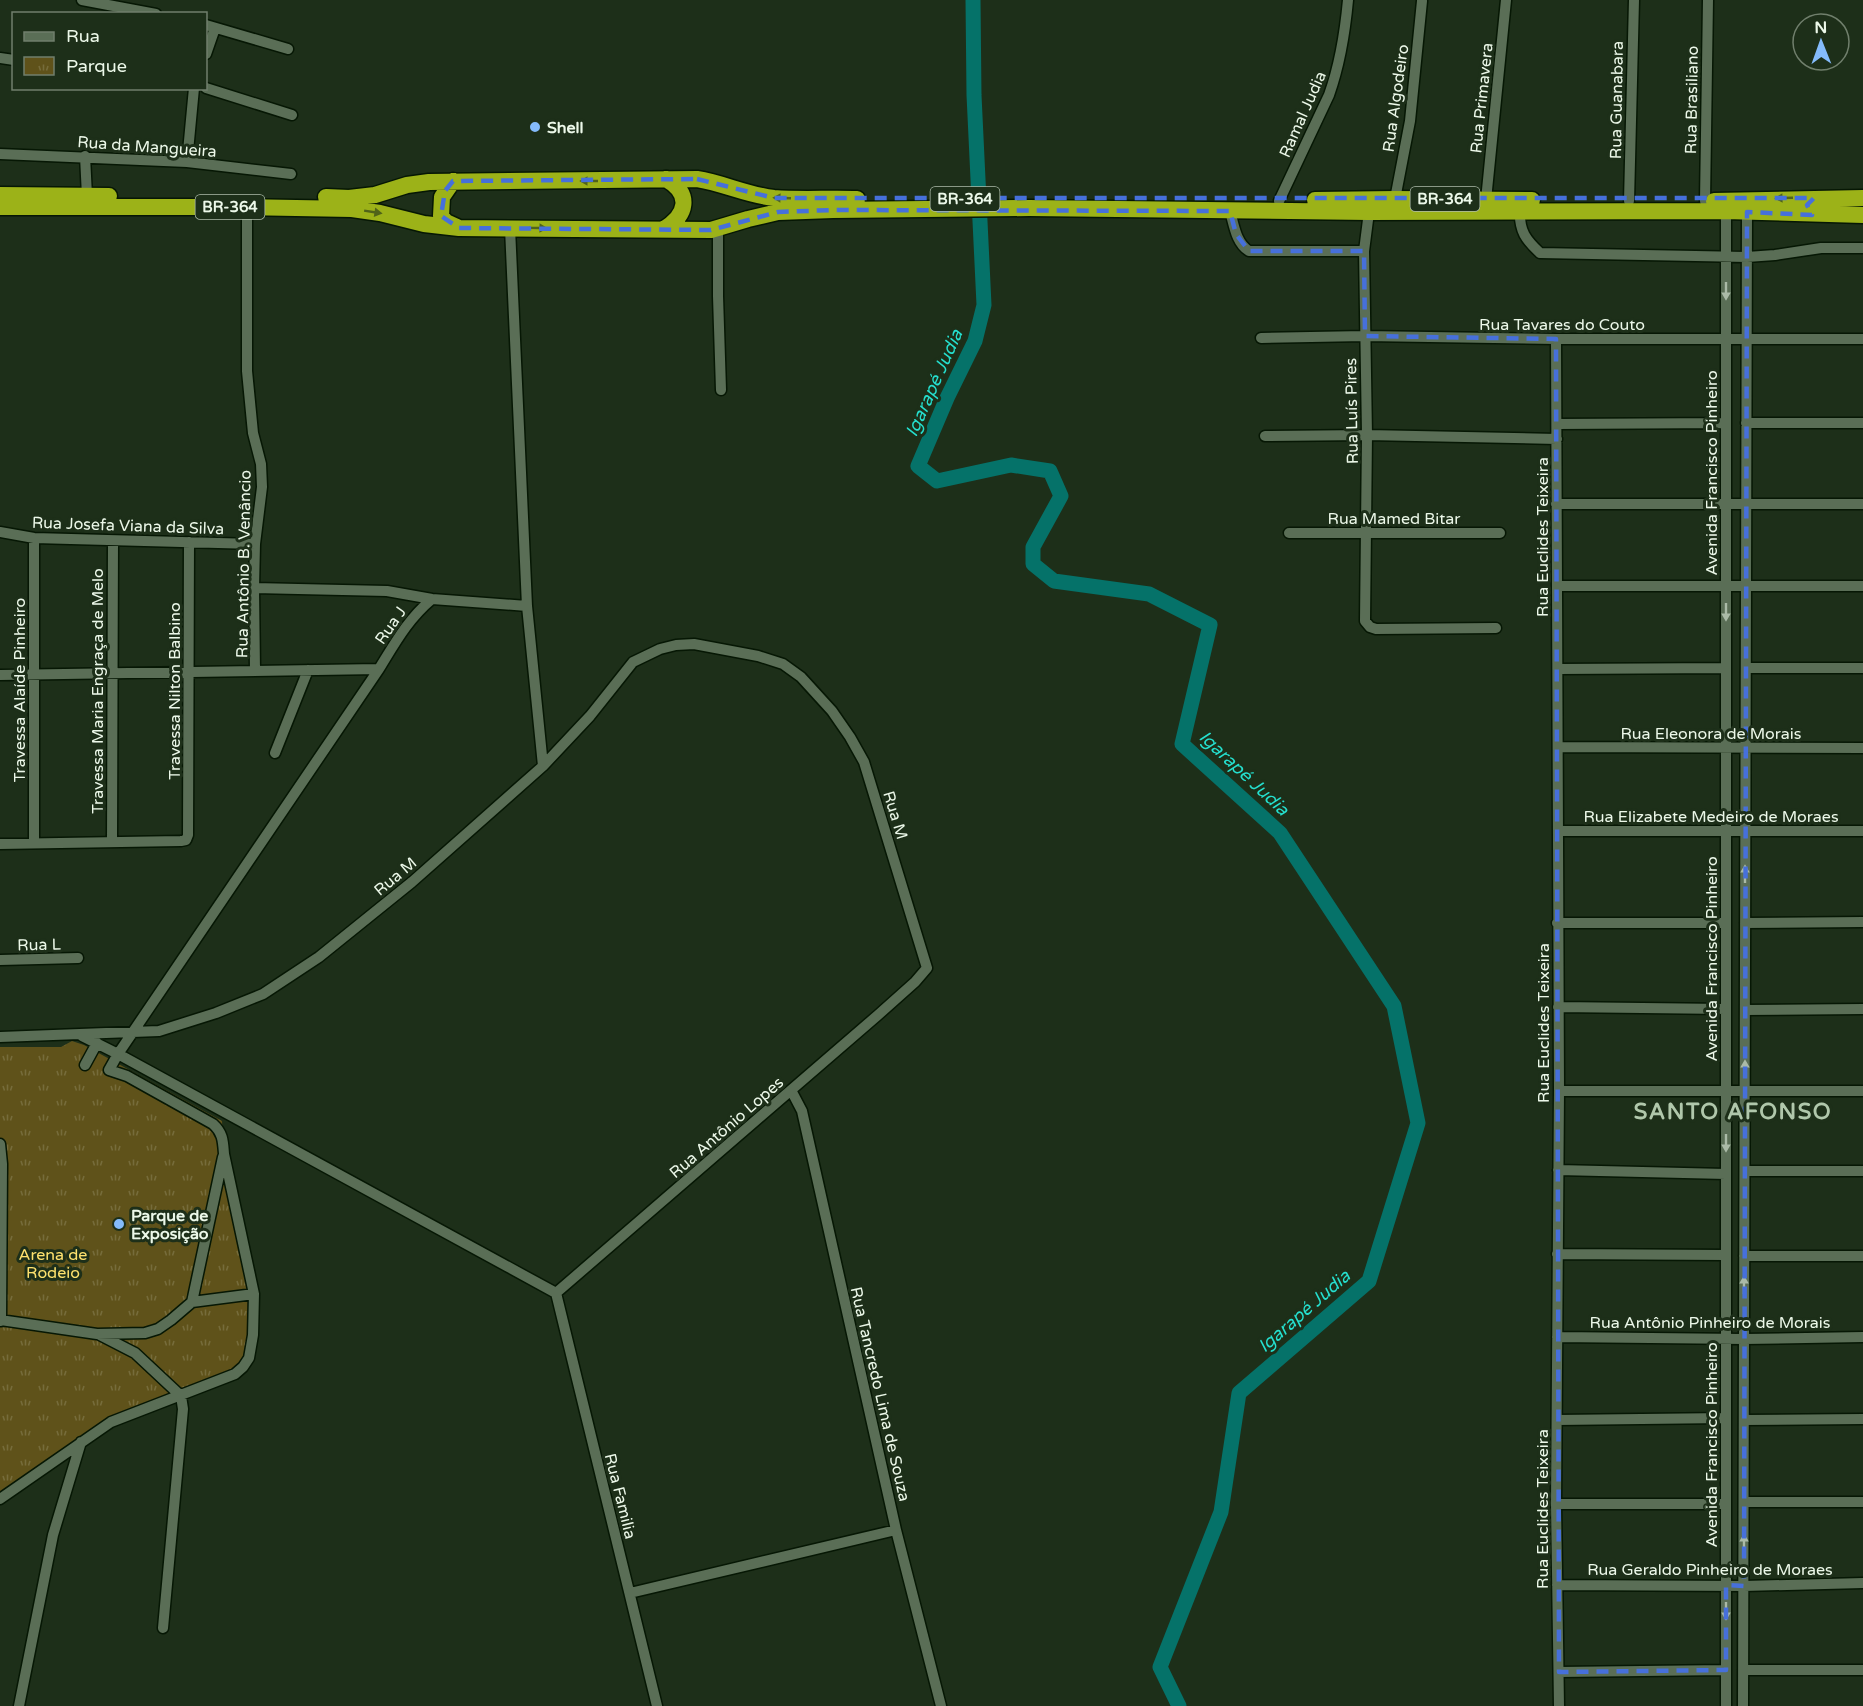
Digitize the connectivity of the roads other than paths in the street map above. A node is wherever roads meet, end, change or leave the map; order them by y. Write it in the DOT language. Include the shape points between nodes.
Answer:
graph roads {
  1 [pos="82,0"];
  2 [pos="1348,0"];
  3 [pos="1506,0"];
  4 [pos="1634,0"];
  5 [pos="1708,0"];
  6 [pos="1422,1"];
  7 [pos="145,12"];
  8 [pos="210,26"];
  9 [pos="207,47"];
  10 [pos="288,49"];
  11 [pos="207,88"];
  12 [pos="194,90"];
  13 [pos="292,115"];
  14 [pos="0,154"];
  15 [pos="85,156"];
  16 [pos="187,162"];
  17 [pos="291,174"];
  18 [pos="666,179"];
  19 [pos="453,181"];
  20 [pos="0,195"];
  21 [pos="87,196"];
  22 [pos="1863,198"];
  23 [pos="1395,199"];
  24 [pos="1486,200"];
  25 [pos="1279,201"];
  26 [pos="1629,201"];
  27 [pos="1705,201"];
  28 [pos="1028,203"];
  29 [pos="903,204"];
  30 [pos="1813,206"];
  31 [pos="0,207"];
  32 [pos="247,207"];
  33 [pos="1230,211"];
  34 [pos="1726,211"];
  35 [pos="1369,212"];
  36 [pos="1520,212"];
  37 [pos="1747,212"];
  38 [pos="1863,215"];
  39 [pos="459,228"];
  40 [pos="510,228"];
  41 [pos="664,229"];
  42 [pos="717,229"];
  43 [pos="1863,248"];
  44 [pos="1364,251"];
  45 [pos="1726,257"];
  46 [pos="1747,257"];
  47 [pos="1365,336"];
  48 [pos="1261,338"];
  49 [pos="1556,339"];
  50 [pos="1726,339"];
  51 [pos="1746,339"];
  52 [pos="1863,339"];
  53 [pos="721,390"];
  54 [pos="1726,423"];
  55 [pos="1746,423"];
  56 [pos="1863,423"];
  57 [pos="1557,424"];
  58 [pos="1367,435"];
  59 [pos="1264,436"];
  60 [pos="1557,439"];
  61 [pos="1556,504"];
  62 [pos="1726,504"];
  63 [pos="1746,504"];
  64 [pos="1863,504"];
  65 [pos="0,532"];
  66 [pos="1366,532"];
  67 [pos="1288,533"];
  68 [pos="1500,533"];
  69 [pos="34,537"];
  70 [pos="113,541"];
  71 [pos="189,542"];
  72 [pos="255,544"];
  73 [pos="1557,586"];
  74 [pos="1726,586"];
  75 [pos="1746,586"];
  76 [pos="1863,586"];
  77 [pos="254,588"];
  78 [pos="432,599"];
  79 [pos="527,606"];
  80 [pos="1496,628"];
  81 [pos="1726,668"];
  82 [pos="1746,668"];
  83 [pos="1863,668"];
  84 [pos="379,669"];
  85 [pos="1558,669"];
  86 [pos="308,670"];
  87 [pos="255,671"];
  88 [pos="189,672"];
  89 [pos="113,673"];
  90 [pos="33,674"];
  91 [pos="0,675"];
  92 [pos="1558,747"];
  93 [pos="1726,748"];
  94 [pos="1746,748"];
  95 [pos="1863,748"];
  96 [pos="276,753"];
  97 [pos="543,766"];
  98 [pos="1558,831"];
  99 [pos="1726,831"];
  100 [pos="1745,831"];
  101 [pos="1863,831"];
  102 [pos="112,842"];
  103 [pos="34,843"];
  104 [pos="0,844"];
  105 [pos="1557,922"];
  106 [pos="1863,922"];
  107 [pos="1726,923"];
  108 [pos="1745,923"];
  109 [pos="78,958"];
  110 [pos="0,960"];
  111 [pos="915,982"];
  112 [pos="1558,1007"];
  113 [pos="1726,1009"];
  114 [pos="1863,1009"];
  115 [pos="1745,1010"];
  116 [pos="130,1033"];
  117 [pos="79,1035"];
  118 [pos="0,1037"];
  119 [pos="97,1043"];
  120 [pos="118,1054"];
  121 [pos="85,1065"];
  122 [pos="791,1090"];
  123 [pos="1559,1091"];
  124 [pos="1863,1091"];
  125 [pos="1726,1092"];
  126 [pos="1745,1092"];
  127 [pos="0,1144"];
  128 [pos="224,1154"];
  129 [pos="1558,1170"];
  130 [pos="1744,1171"];
  131 [pos="1863,1171"];
  132 [pos="1726,1174"];
  133 [pos="1557,1254"];
  134 [pos="1726,1255"];
  135 [pos="1744,1256"];
  136 [pos="1863,1256"];
  137 [pos="0,1260"];
  138 [pos="556,1293"];
  139 [pos="254,1294"];
  140 [pos="192,1302"];
  141 [pos="1,1321"];
  142 [pos="97,1334"];
  143 [pos="1557,1337"];
  144 [pos="1863,1337"];
  145 [pos="1726,1338"];
  146 [pos="1744,1339"];
  147 [pos="182,1396"];
  148 [pos="1726,1418"];
  149 [pos="1863,1419"];
  150 [pos="1557,1420"];
  151 [pos="1744,1420"];
  152 [pos="81,1442"];
  153 [pos="0,1499"];
  154 [pos="1744,1502"];
  155 [pos="1863,1502"];
  156 [pos="1556,1504"];
  157 [pos="1726,1504"];
  158 [pos="896,1530"];
  159 [pos="1863,1583"];
  160 [pos="1557,1585"];
  161 [pos="1726,1585"];
  162 [pos="1744,1586"];
  163 [pos="630,1593"];
  164 [pos="163,1628"];
  165 [pos="1726,1670"];
  166 [pos="1743,1670"];
  167 [pos="1863,1670"];
  168 [pos="1559,1672"];
  169 [pos="19,1706"];
  170 [pos="657,1706"];
  171 [pos="941,1706"];
  172 [pos="1559,1706"];
  173 [pos="1725,1706"];
  174 [pos="1743,1706"];
  1 -- 7 [label="street"];
  2 -- 25 [label="street, Ramal Judia" via="1335,79"];
  3 -- 24 [label="street, Rua Primavera"];
  4 -- 26 [label="street, Rua Guanabara"];
  5 -- 27 [label="street, Rua Brasiliano"];
  6 -- 23 [label="street, Rua Algodeiro" via="1410,121"];
  8 -- 9 [label="street"];
  8 -- 10 [label="street"];
  11 -- 13 [label="street"];
  12 -- 16 [label="street"];
  14 -- 15 [label="street, Rua da Mangueira"];
  15 -- 16 [label="street, Rua da Mangueira"];
  15 -- 21 [label="street"];
  16 -- 17 [label="street, Rua da Mangueira"];
  18 -- 19 [label="highway, BR-364, one-way"];
  29 -- 18 [label="highway, BR-364, one-way" via="774,198 715,182"];
  18 -- 41 [label="highway" via="681,192 683,207 678,218"];
  19 -- 21 [label="highway, BR-364" via="406,185 349,198"];
  19 -- 39 [label="highway" via="442,197 441,216"];
  20 -- 21 [label="highway, BR-364"];
  22 -- 30 [label="highway, BR-364"];
  23 -- 24 [label="highway, BR-364"];
  23 -- 25 [label="highway, BR-364"];
  24 -- 26 [label="highway, BR-364"];
  25 -- 28 [label="highway, BR-364"];
  26 -- 27 [label="highway, BR-364"];
  30 -- 27 [label="highway, BR-364, one-way"];
  28 -- 29 [label="highway, BR-364"];
  28 -- 33 [label="highway, BR-364"];
  29 -- 42 [label="highway, BR-364" via="778,212"];
  30 -- 37 [label="highway, BR-364"];
  30 -- 38 [label="highway, BR-364"];
  31 -- 32 [label="highway, BR-364"];
  32 -- 39 [label="highway, BR-364, one-way" via="352,209"];
  32 -- 72 [label="street, Rua Antônio B. Venâncio" via="247,371 262,487"];
  33 -- 35 [label="highway, BR-364"];
  33 -- 44 [label="street" via="1236,234 1249,251"];
  34 -- 36 [label="highway, BR-364"];
  34 -- 37 [label="highway, BR-364"];
  34 -- 45 [label="street, Avenida Francisco Pinheiro"];
  35 -- 36 [label="highway, BR-364"];
  35 -- 44 [label="street, Rua Luís Pires"];
  36 -- 45 [label="street" via="1521,231 1540,253"];
  37 -- 46 [label="street, Avenida Francisco Pinheiro"];
  39 -- 40 [label="highway, BR-364"];
  40 -- 41 [label="highway, BR-364, one-way"];
  40 -- 79 [label="street"];
  41 -- 42 [label="highway, BR-364"];
  42 -- 53 [label="street"];
  43 -- 46 [label="street" via="1821,248"];
  44 -- 47 [label="street, Rua Luís Pires"];
  45 -- 46 [label="street"];
  45 -- 50 [label="street, Avenida Francisco Pinheiro, one-way"];
  46 -- 51 [label="street, Avenida Francisco Pinheiro"];
  47 -- 48 [label="street, Rua Tavares do Couto"];
  47 -- 49 [label="street, Rua Tavares do Couto"];
  47 -- 58 [label="street, Rua Luís Pires"];
  49 -- 50 [label="street, Rua Tavares do Couto"];
  49 -- 57 [label="street, Rua Euclides Teixeira"];
  50 -- 51 [label="street, Rua Tavares do Couto"];
  50 -- 54 [label="street, Avenida Francisco Pinheiro"];
  51 -- 52 [label="street, Rua Tavares do Couto"];
  51 -- 55 [label="street, Avenida Francisco Pinheiro"];
  54 -- 57 [label="street"];
  54 -- 62 [label="street, Avenida Francisco Pinheiro"];
  55 -- 56 [label="street"];
  55 -- 63 [label="street, Avenida Francisco Pinheiro"];
  57 -- 60 [label="street, Rua Euclides Teixeira"];
  58 -- 59 [label="street"];
  58 -- 60 [label="street"];
  58 -- 66 [label="street, Rua Luís Pires"];
  60 -- 61 [label="street, Rua Euclides Teixeira"];
  61 -- 62 [label="street"];
  61 -- 73 [label="street, Rua Euclides Teixeira"];
  62 -- 63 [label="street"];
  62 -- 74 [label="street, Avenida Francisco Pinheiro"];
  63 -- 64 [label="street"];
  63 -- 75 [label="street, Avenida Francisco Pinheiro"];
  65 -- 69 [label="street, Rua Josefa Viana da Silva"];
  66 -- 67 [label="street, Rua Mamed Bitar"];
  66 -- 68 [label="street, Rua Mamed Bitar"];
  66 -- 80 [label="street, Rua Luís Pires" via="1365,610 1370,627"];
  69 -- 70 [label="street, Rua Josefa Viana da Silva"];
  69 -- 90 [label="street, Travessa Alaíde Pinheiro"];
  70 -- 71 [label="street, Rua Josefa Viana da Silva"];
  70 -- 89 [label="street, Travessa Maria Engraça de Melo"];
  71 -- 72 [label="street, Rua Josefa Viana da Silva"];
  71 -- 88 [label="street, Travessa Nilton Balbino"];
  72 -- 77 [label="street, Rua Antônio B. Venâncio"];
  73 -- 74 [label="street"];
  73 -- 85 [label="street, Rua Euclides Teixeira"];
  74 -- 75 [label="street"];
  74 -- 81 [label="street, Avenida Francisco Pinheiro, one-way"];
  75 -- 76 [label="street"];
  75 -- 82 [label="street, Avenida Francisco Pinheiro"];
  77 -- 78 [label="street" via="387,591"];
  77 -- 87 [label="street, Rua Antônio B. Venâncio"];
  78 -- 79 [label="street"];
  78 -- 84 [label="street, Rua J" via="407,624"];
  79 -- 97 [label="street"];
  81 -- 85 [label="street"];
  81 -- 93 [label="street, Avenida Francisco Pinheiro"];
  82 -- 83 [label="street"];
  82 -- 94 [label="street, Avenida Francisco Pinheiro"];
  84 -- 86 [label="street"];
  84 -- 116 [label="street, Rua J"];
  85 -- 92 [label="street, Rua Euclides Teixeira"];
  86 -- 87 [label="street"];
  86 -- 96 [label="street"];
  87 -- 88 [label="street"];
  88 -- 89 [label="street"];
  88 -- 102 [label="street, Travessa Nilton Balbino" via="186,840"];
  89 -- 90 [label="street"];
  89 -- 102 [label="street, Travessa Maria Engraça de Melo"];
  90 -- 91 [label="street"];
  90 -- 103 [label="street, Travessa Alaíde Pinheiro"];
  92 -- 93 [label="street, Rua Eleonora de Morais"];
  92 -- 98 [label="street, Rua Euclides Teixeira"];
  93 -- 94 [label="street, Rua Eleonora de Morais"];
  93 -- 99 [label="street, Avenida Francisco Pinheiro"];
  94 -- 95 [label="street, Rua Eleonora de Morais"];
  94 -- 100 [label="street, Avenida Francisco Pinheiro"];
  97 -- 111 [label="street, Rua M" via="633,662 653,652 694,644 783,664 801,677 832,711 864,762 927,968"];
  97 -- 116 [label="street, Rua M" via="412,882 319,957 263,994 181,1025"];
  98 -- 99 [label="street, Rua Elizabete Medeiro de Moraes"];
  98 -- 105 [label="street, Rua Euclides Teixeira"];
  99 -- 100 [label="street, Rua Elizabete Medeiro de Moraes"];
  99 -- 107 [label="street, Avenida Francisco Pinheiro"];
  100 -- 101 [label="street, Rua Elizabete Medeiro de Moraes"];
  108 -- 100 [label="street, Avenida Francisco Pinheiro, one-way"];
  102 -- 103 [label="street"];
  103 -- 104 [label="street"];
  105 -- 107 [label="street"];
  105 -- 112 [label="street, Rua Euclides Teixeira"];
  106 -- 108 [label="street"];
  107 -- 113 [label="street, Avenida Francisco Pinheiro"];
  108 -- 115 [label="street, Avenida Francisco Pinheiro"];
  109 -- 110 [label="street, Rua L"];
  111 -- 122 [label="street, Rua Antônio Lopes"];
  112 -- 113 [label="street"];
  112 -- 123 [label="street, Rua Euclides Teixeira"];
  113 -- 125 [label="street, Avenida Francisco Pinheiro"];
  114 -- 115 [label="street"];
  126 -- 115 [label="street, Avenida Francisco Pinheiro, one-way"];
  116 -- 117 [label="street, Rua M"];
  116 -- 120 [label="street"];
  117 -- 118 [label="street, Rua M"];
  117 -- 119 [label="street"];
  119 -- 120 [label="street"];
  119 -- 121 [label="street"];
  120 -- 128 [label="street" via="109,1070 213,1124 220,1130"];
  120 -- 138 [label="street"];
  122 -- 138 [label="street, Rua Antônio Lopes"];
  122 -- 158 [label="street, Rua Tancredo Lima de Souza" via="802,1111"];
  123 -- 125 [label="street"];
  123 -- 129 [label="street, Rua Euclides Teixeira"];
  124 -- 126 [label="street"];
  125 -- 126 [label="street"];
  125 -- 132 [label="street, Avenida Francisco Pinheiro, one-way"];
  126 -- 130 [label="street, Avenida Francisco Pinheiro"];
  127 -- 137 [label="street"];
  128 -- 139 [label="street"];
  128 -- 140 [label="street"];
  129 -- 132 [label="street"];
  129 -- 133 [label="street, Rua Euclides Teixeira"];
  130 -- 131 [label="street"];
  130 -- 135 [label="street, Avenida Francisco Pinheiro"];
  132 -- 134 [label="street, Avenida Francisco Pinheiro"];
  133 -- 134 [label="street"];
  133 -- 143 [label="street, Rua Euclides Teixeira"];
  134 -- 145 [label="street, Avenida Francisco Pinheiro"];
  135 -- 136 [label="street"];
  146 -- 135 [label="street, Avenida Francisco Pinheiro, one-way"];
  137 -- 141 [label="street"];
  138 -- 163 [label="street, Rua Familia"];
  139 -- 140 [label="street"];
  139 -- 147 [label="street" via="254,1335 243,1367 227,1378"];
  140 -- 142 [label="street" via="158,1329"];
  141 -- 142 [label="street"];
  142 -- 147 [label="street" via="135,1353"];
  143 -- 145 [label="street, Rua Antônio Pinheiro de Morais"];
  143 -- 150 [label="street, Rua Euclides Teixeira"];
  144 -- 146 [label="street, Rua Antônio Pinheiro de Morais"];
  145 -- 146 [label="street, Rua Antônio Pinheiro de Morais"];
  145 -- 148 [label="street, Avenida Francisco Pinheiro"];
  146 -- 151 [label="street, Avenida Francisco Pinheiro"];
  147 -- 152 [label="street" via="111,1422"];
  147 -- 164 [label="street"];
  148 -- 150 [label="street"];
  148 -- 157 [label="street, Avenida Francisco Pinheiro"];
  149 -- 151 [label="street"];
  150 -- 156 [label="street, Rua Euclides Teixeira"];
  151 -- 154 [label="street, Avenida Francisco Pinheiro"];
  152 -- 153 [label="street"];
  152 -- 169 [label="street" via="53,1535"];
  154 -- 155 [label="street"];
  162 -- 154 [label="street, Avenida Francisco Pinheiro, one-way"];
  156 -- 157 [label="street"];
  156 -- 160 [label="street, Rua Euclides Teixeira"];
  157 -- 161 [label="street, Avenida Francisco Pinheiro"];
  158 -- 163 [label="street"];
  158 -- 171 [label="street, Rua Tancredo Lima de Souza"];
  159 -- 162 [label="street, Rua Geraldo Pinheiro de Moraes"];
  160 -- 161 [label="street, Rua Geraldo Pinheiro de Moraes"];
  160 -- 168 [label="street, Rua Euclides Teixeira"];
  161 -- 162 [label="street, Rua Geraldo Pinheiro de Moraes"];
  161 -- 165 [label="street, Avenida Francisco Pinheiro, one-way"];
  162 -- 166 [label="street, Avenida Francisco Pinheiro"];
  163 -- 170 [label="street, Rua Familia"];
  165 -- 168 [label="street"];
  165 -- 173 [label="street, Avenida Francisco Pinheiro"];
  166 -- 167 [label="street"];
  166 -- 174 [label="street, Avenida Francisco Pinheiro"];
  168 -- 172 [label="street, Rua Euclides Teixeira"];
}
